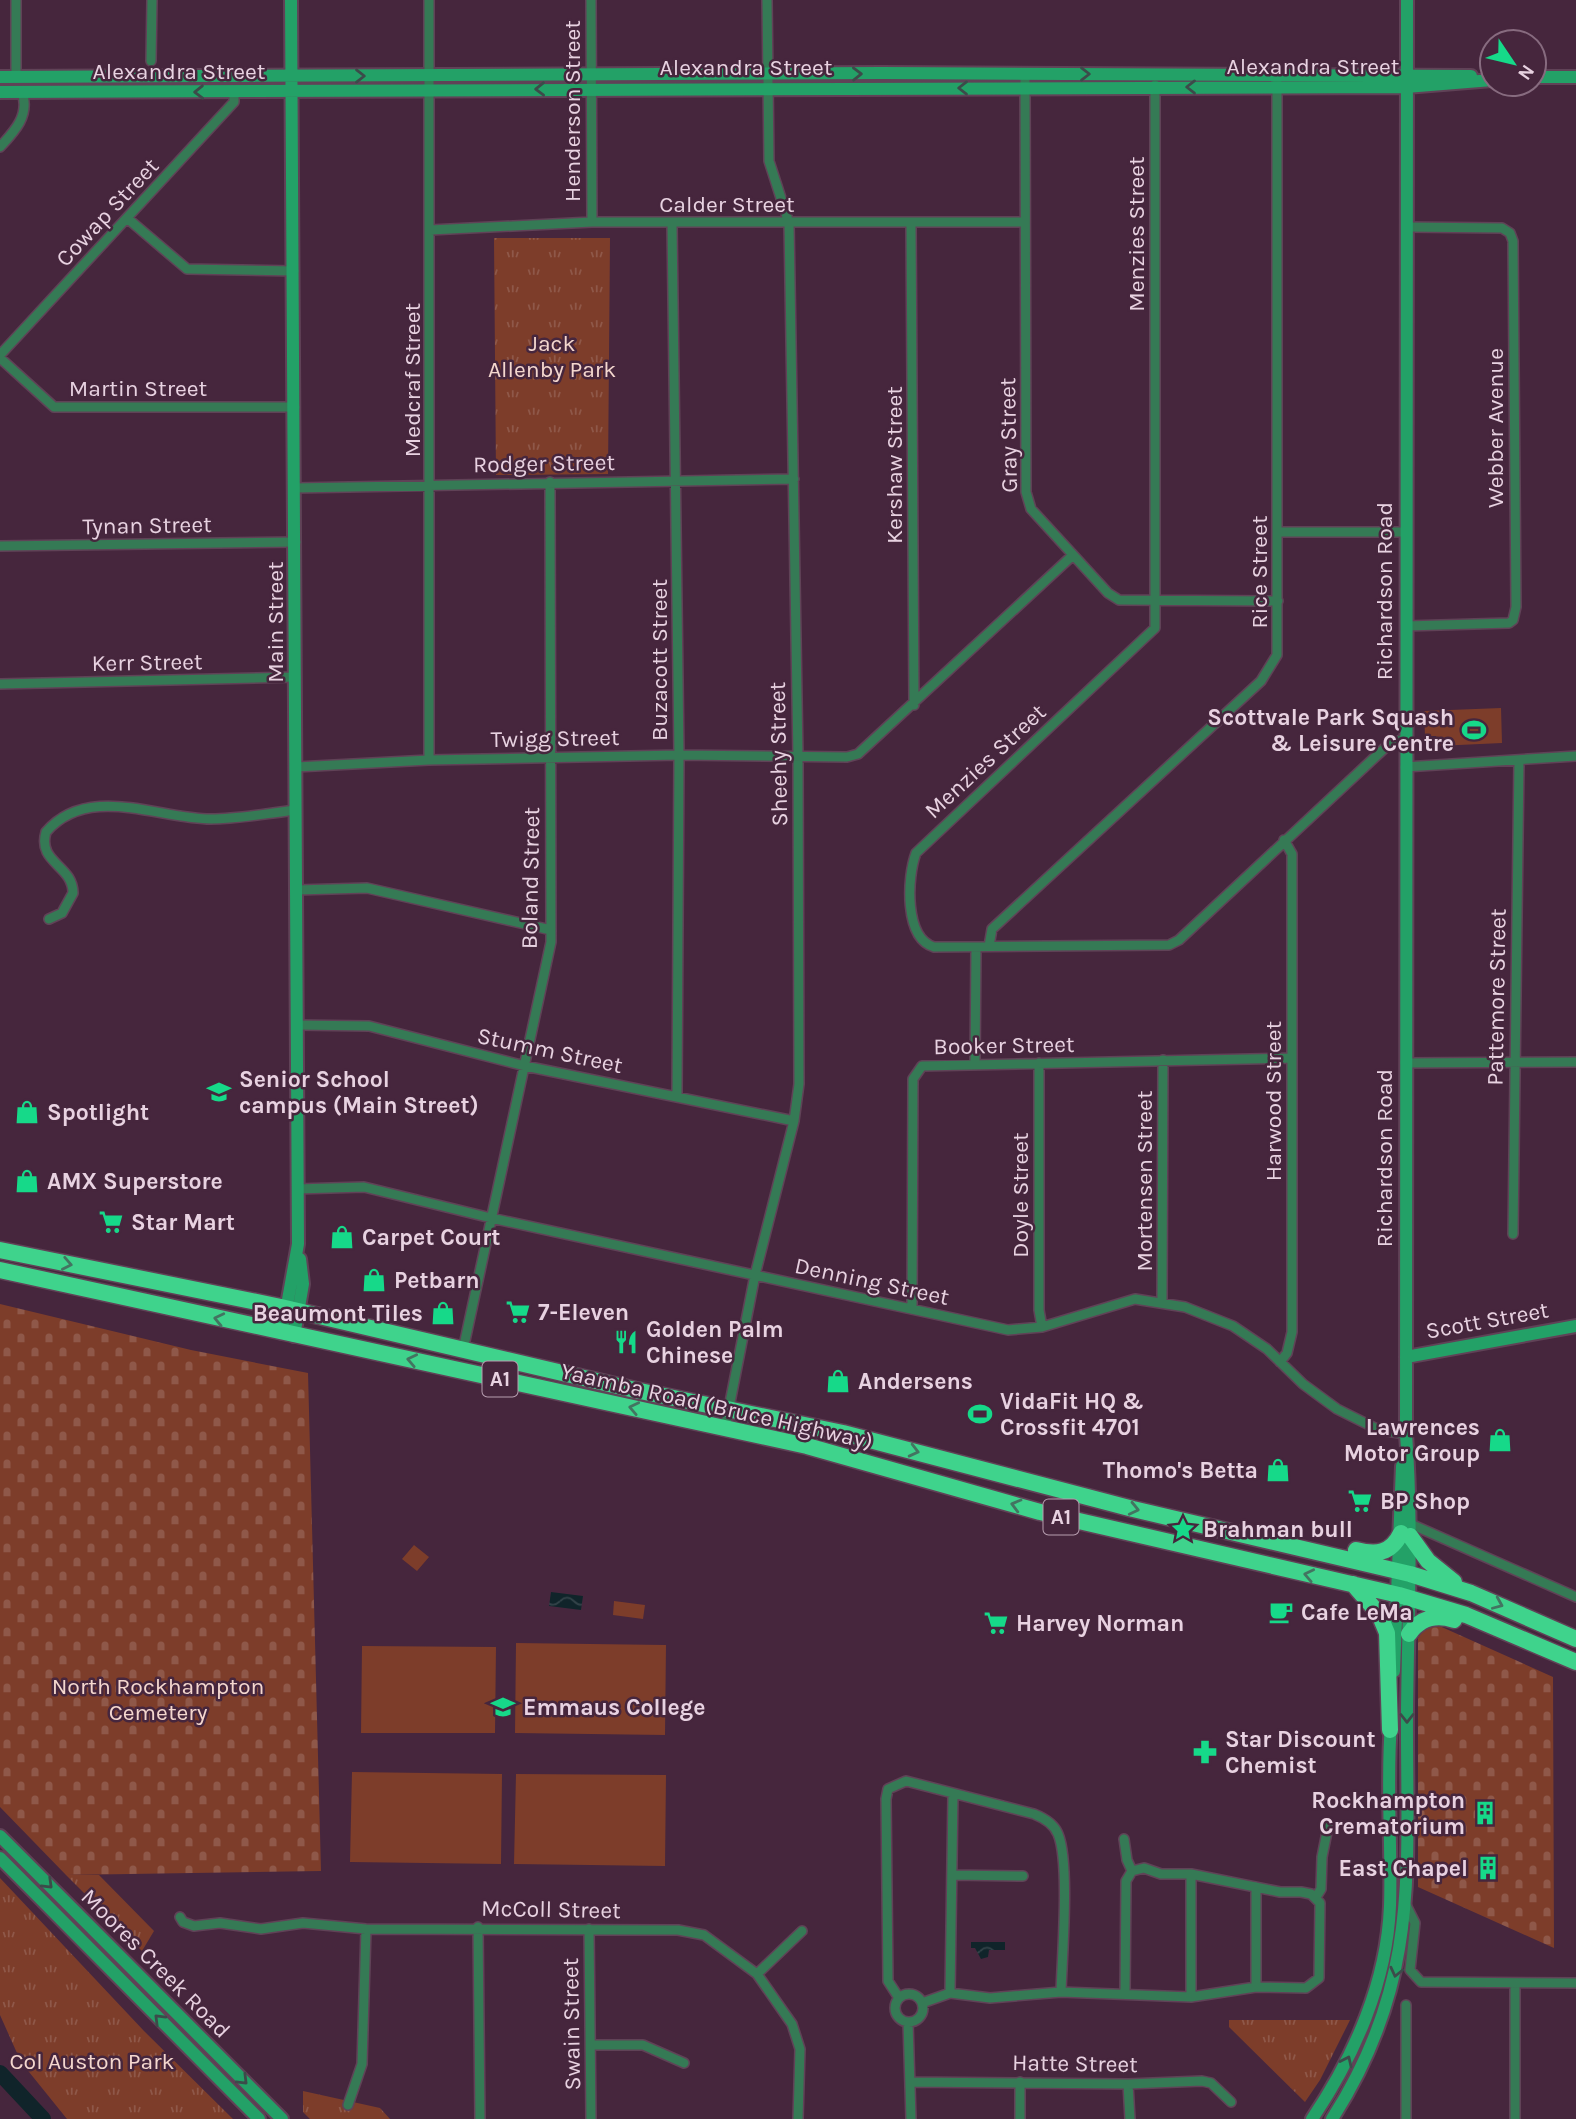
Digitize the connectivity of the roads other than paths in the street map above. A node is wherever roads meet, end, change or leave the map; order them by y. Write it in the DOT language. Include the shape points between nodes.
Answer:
graph roads {
  1 [pos="16,0"];
  2 [pos="152,0"];
  3 [pos="291,0"];
  4 [pos="429,0"];
  5 [pos="591,0"];
  6 [pos="767,0"];
  7 [pos="1407,0"];
  8 [pos="151,61"];
  9 [pos="591,74"];
  10 [pos="429,75"];
  11 [pos="768,75"];
  12 [pos="292,76"];
  13 [pos="0,77"];
  14 [pos="16,77"];
  15 [pos="1548,77"];
  16 [pos="1576,77"];
  17 [pos="1478,78"];
  18 [pos="1277,80"];
  19 [pos="1406,80"];
  20 [pos="1025,81"];
  21 [pos="1156,81"];
  22 [pos="592,89"];
  23 [pos="768,89"];
  24 [pos="234,91"];
  25 [pos="292,91"];
  26 [pos="429,91"];
  27 [pos="0,92"];
  28 [pos="22,92"];
  29 [pos="0,146"];
  30 [pos="127,218"];
  31 [pos="592,222"];
  32 [pos="1025,222"];
  33 [pos="789,223"];
  34 [pos="672,224"];
  35 [pos="911,225"];
  36 [pos="1406,227"];
  37 [pos="430,230"];
  38 [pos="294,271"];
  39 [pos="0,356"];
  40 [pos="295,407"];
  41 [pos="793,479"];
  42 [pos="677,481"];
  43 [pos="550,482"];
  44 [pos="431,484"];
  45 [pos="295,488"];
  46 [pos="1278,532"];
  47 [pos="1405,532"];
  48 [pos="296,542"];
  49 [pos="0,546"];
  50 [pos="1073,555"];
  51 [pos="1155,600"];
  52 [pos="1278,601"];
  53 [pos="1406,626"];
  54 [pos="296,677"];
  55 [pos="0,684"];
  56 [pos="914,705"];
  57 [pos="1406,738"];
  58 [pos="680,754"];
  59 [pos="1576,756"];
  60 [pos="551,757"];
  61 [pos="798,757"];
  62 [pos="429,760"];
  63 [pos="1519,760"];
  64 [pos="296,767"];
  65 [pos="1405,767"];
  66 [pos="296,810"];
  67 [pos="1284,840"];
  68 [pos="297,891"];
  69 [pos="49,919"];
  70 [pos="551,930"];
  71 [pos="989,946"];
  72 [pos="976,947"];
  73 [pos="297,1024"];
  74 [pos="1292,1058"];
  75 [pos="1163,1060"];
  76 [pos="1514,1062"];
  77 [pos="1576,1062"];
  78 [pos="1039,1063"];
  79 [pos="1405,1063"];
  80 [pos="975,1064"];
  81 [pos="525,1066"];
  82 [pos="677,1096"];
  83 [pos="794,1121"];
  84 [pos="297,1188"];
  85 [pos="491,1218"];
  86 [pos="1513,1234"];
  87 [pos="0,1250"];
  88 [pos="0,1270"];
  89 [pos="755,1275"];
  90 [pos="1163,1302"];
  91 [pos="912,1309"];
  92 [pos="293,1310"];
  93 [pos="1576,1326"];
  94 [pos="1042,1327"];
  95 [pos="288,1334"];
  96 [pos="463,1350"];
  97 [pos="1406,1357"];
  98 [pos="1280,1362"];
  99 [pos="728,1407"];
  100 [pos="725,1428"];
  101 [pos="1406,1434"];
  102 [pos="1406,1528"];
  103 [pos="1279,1542"];
  104 [pos="1405,1572"];
  105 [pos="1353,1584"];
  106 [pos="1471,1593"];
  107 [pos="1575,1593"];
  108 [pos="1405,1597"];
  109 [pos="1409,1634"];
  110 [pos="1527,1639"];
  111 [pos="1576,1639"];
  112 [pos="1576,1662"];
  113 [pos="1390,1730"];
  114 [pos="953,1794"];
  115 [pos="1328,1827"];
  116 [pos="0,1836"];
  117 [pos="1124,1839"];
  118 [pos="0,1858"];
  119 [pos="1132,1871"];
  120 [pos="1191,1874"];
  121 [pos="953,1875"];
  122 [pos="1023,1876"];
  123 [pos="1256,1887"];
  124 [pos="1316,1898"];
  125 [pos="1406,1905"];
  126 [pos="180,1917"];
  127 [pos="478,1927"];
  128 [pos="366,1929"];
  129 [pos="589,1929"];
  130 [pos="803,1931"];
  131 [pos="757,1974"];
  132 [pos="1515,1983"];
  133 [pos="1576,1983"];
  134 [pos="1256,1987"];
  135 [pos="1061,1992"];
  136 [pos="950,1993"];
  137 [pos="1125,1993"];
  138 [pos="1191,1997"];
  139 [pos="899,1998"];
  140 [pos="922,2003"];
  141 [pos="1406,2005"];
  142 [pos="908,2022"];
  143 [pos="592,2045"];
  144 [pos="684,2063"];
  145 [pos="910,2082"];
  146 [pos="1020,2082"];
  147 [pos="1128,2084"];
  148 [pos="1231,2102"];
  149 [pos="348,2105"];
  150 [pos="259,2119"];
  151 [pos="282,2119"];
  152 [pos="480,2119"];
  153 [pos="591,2119"];
  154 [pos="798,2119"];
  155 [pos="911,2119"];
  156 [pos="1020,2119"];
  157 [pos="1130,2119"];
  158 [pos="1312,2119"];
  159 [pos="1332,2119"];
  160 [pos="1406,2119"];
  161 [pos="1515,2119"];
  1 -- 14 [label="street"];
  2 -- 8 [label="street"];
  3 -- 12 [label="main road, Main Street"];
  4 -- 10 [label="street, Medcraf Street"];
  5 -- 9 [label="street, Henderson Street"];
  6 -- 11 [label="street, Sheehy Street"];
  7 -- 19 [label="main road, Richardson Road"];
  9 -- 10 [label="main road, Alexandra Street"];
  9 -- 11 [label="main road, Alexandra Street"];
  9 -- 22 [label="street, Henderson Street"];
  12 -- 10 [label="main road, Alexandra Street, one-way"];
  10 -- 26 [label="street, Medcraf Street"];
  11 -- 20 [label="main road, Alexandra Street, one-way"];
  11 -- 23 [label="street, Sheehy Street"];
  12 -- 14 [label="main road, Alexandra Street"];
  12 -- 25 [label="main road, Main Street"];
  13 -- 14 [label="main road, Alexandra Street"];
  14 -- 28 [label="main road"];
  15 -- 16 [label="main road"];
  17 -- 19 [label="main road, Alexandra Street"];
  18 -- 19 [label="main road, Alexandra Street"];
  18 -- 21 [label="main road, Alexandra Street"];
  18 -- 46 [label="street, Rice Street"];
  19 -- 36 [label="main road, Richardson Road"];
  20 -- 21 [label="main road, Alexandra Street"];
  20 -- 23 [label="main road, Alexandra Street, one-way"];
  20 -- 32 [label="street, Gray Street"];
  21 -- 51 [label="street, Menzies Street"];
  22 -- 23 [label="main road, Alexandra Street"];
  22 -- 26 [label="main road, Alexandra Street, one-way"];
  22 -- 31 [label="street, Henderson Street"];
  23 -- 33 [label="street, Sheehy Street" via="769,161"];
  24 -- 25 [label="main road, Alexandra Street"];
  24 -- 28 [label="main road, Alexandra Street, one-way"];
  24 -- 30 [label="street, Cowap Street" via="234,102"];
  25 -- 26 [label="main road, Alexandra Street"];
  25 -- 38 [label="main road, Main Street"];
  26 -- 37 [label="street, Medcraf Street"];
  27 -- 28 [label="main road, Alexandra Street"];
  28 -- 29 [label="street" via="21,123"];
  30 -- 38 [label="street" via="187,269"];
  30 -- 39 [label="street, Cowap Street"];
  31 -- 34 [label="street, Calder Street"];
  31 -- 37 [label="street, Calder Street"];
  32 -- 35 [label="street, Calder Street"];
  32 -- 50 [label="street, Gray Street" via="1027,500"];
  33 -- 34 [label="street, Calder Street"];
  33 -- 35 [label="street, Calder Street"];
  33 -- 41 [label="street, Sheehy Street"];
  34 -- 42 [label="street, Buzacott Street"];
  35 -- 56 [label="street, Kershaw Street"];
  36 -- 47 [label="main road, Richardson Road"];
  36 -- 53 [label="street, Webber Avenue" via="1502,228 1513,241 1516,607 1509,623"];
  37 -- 44 [label="street, Medcraf Street"];
  38 -- 40 [label="main road, Main Street"];
  39 -- 40 [label="street, Martin Street" via="54,407"];
  40 -- 45 [label="main road, Main Street"];
  41 -- 42 [label="street, Rodger Street"];
  41 -- 61 [label="street, Sheehy Street"];
  42 -- 43 [label="street, Rodger Street"];
  42 -- 58 [label="street, Buzacott Street"];
  43 -- 44 [label="street, Rodger Street"];
  43 -- 60 [label="street, Boland Street"];
  44 -- 45 [label="street, Rodger Street"];
  44 -- 62 [label="street, Medcraf Street"];
  45 -- 48 [label="main road, Main Street"];
  46 -- 47 [label="street"];
  46 -- 52 [label="street, Rice Street"];
  47 -- 53 [label="main road, Richardson Road"];
  48 -- 49 [label="street, Tynan Street"];
  48 -- 54 [label="main road, Main Street"];
  50 -- 51 [label="street, Gray Street" via="1115,598"];
  50 -- 56 [label="street, Twigg Street"];
  51 -- 52 [label="street, Gray Street"];
  51 -- 72 [label="street, Menzies Street" via="1156,620 1149,635 916,853 912,925 921,940 934,947"];
  52 -- 71 [label="street, Rice Street" via="1277,655 1268,673 992,929"];
  53 -- 57 [label="main road, Richardson Road"];
  54 -- 55 [label="street, Kerr Street"];
  54 -- 64 [label="main road, Main Street"];
  56 -- 61 [label="street, Twigg Street" via="858,754"];
  57 -- 65 [label="main road, Richardson Road"];
  57 -- 67 [label="street, Menzies Street" via="1388,745"];
  58 -- 60 [label="street, Twigg Street"];
  58 -- 61 [label="street, Twigg Street"];
  58 -- 82 [label="street, Buzacott Street"];
  59 -- 63 [label="street"];
  60 -- 62 [label="street, Twigg Street"];
  60 -- 70 [label="street, Boland Street"];
  61 -- 83 [label="street, Sheehy Street" via="799,1084"];
  62 -- 64 [label="street, Twigg Street"];
  63 -- 65 [label="street"];
  63 -- 76 [label="street, Pattemore Street"];
  64 -- 66 [label="main road, Main Street"];
  65 -- 79 [label="main road, Richardson Road"];
  66 -- 68 [label="main road, Main Street"];
  66 -- 69 [label="street" via="191,819 117,806 66,817 46,832 44,846 46,854 69,875 73,893 62,913"];
  67 -- 71 [label="street, Menzies Street" via="1179,940 1169,944"];
  67 -- 74 [label="street, Harwood Street" via="1292,854"];
  68 -- 70 [label="street" via="367,888"];
  68 -- 73 [label="main road, Main Street"];
  70 -- 81 [label="street, Boland Street"];
  71 -- 72 [label="street, Menzies Street"];
  72 -- 80 [label="street"];
  73 -- 81 [label="street, Stumm Street" via="369,1026"];
  73 -- 84 [label="main road, Main Street"];
  74 -- 75 [label="street, Booker Street"];
  74 -- 98 [label="street, Harwood Street" via="1292,1332"];
  75 -- 78 [label="street, Booker Street"];
  75 -- 90 [label="street, Mortensen Street"];
  76 -- 77 [label="street"];
  76 -- 79 [label="street"];
  76 -- 86 [label="street, Pattemore Street"];
  78 -- 80 [label="street, Booker Street"];
  78 -- 94 [label="street, Doyle Street"];
  79 -- 97 [label="main road, Richardson Road"];
  80 -- 91 [label="street, Booker Street" via="922,1066 913,1079"];
  81 -- 82 [label="street, Stumm Street"];
  81 -- 85 [label="street, Boland Street"];
  82 -- 83 [label="street, Stumm Street"];
  83 -- 89 [label="street, Sheehy Street"];
  84 -- 85 [label="street, Denning Street" via="364,1187"];
  84 -- 92 [label="main road, Main Street"];
  85 -- 89 [label="street, Denning Street"];
  85 -- 96 [label="street, Boland Street"];
  87 -- 92 [label="highway, Yaamba Road (Bruce Highway) / A1, one-way"];
  95 -- 88 [label="highway, Yaamba Road (Bruce Highway) / A1, one-way"];
  89 -- 91 [label="street, Denning Street"];
  89 -- 99 [label="street, Sheehy Street"];
  90 -- 94 [label="street, Denning Street" via="1135,1299"];
  90 -- 98 [label="street, Denning Street" via="1233,1326"];
  91 -- 94 [label="street, Denning Street" via="1008,1329"];
  92 -- 95 [label="main road, Main Street"];
  92 -- 96 [label="highway, Yaamba Road (Bruce Highway) / A1"];
  93 -- 97 [label="main road, Scott Street"];
  100 -- 95 [label="highway, Yaamba Road (Bruce Highway) / A1, one-way"];
  96 -- 99 [label="highway, Yaamba Road (Bruce Highway) / A1"];
  97 -- 101 [label="main road, Richardson Road"];
  98 -- 101 [label="street, Denning Street" via="1337,1409 1379,1430"];
  99 -- 100 [label="street, Sheehy Street"];
  99 -- 103 [label="highway, Yaamba Road (Bruce Highway) / A1, one-way"];
  105 -- 100 [label="highway, Yaamba Road (Bruce Highway) / A1, one-way" via="1142,1537"];
  101 -- 102 [label="main road, Richardson Road"];
  102 -- 103 [label="highway" via="1394,1544 1375,1555 1304,1540 1285,1538"];
  102 -- 104 [label="main road, Richardson Road"];
  102 -- 106 [label="highway" via="1427,1561"];
  102 -- 107 [label="street"];
  103 -- 104 [label="highway, Yaamba Road (Bruce Highway) / A1"];
  104 -- 106 [label="highway, Yaamba Road (Bruce Highway) / A1"];
  104 -- 108 [label="main road, Richardson Road"];
  105 -- 108 [label="highway, Yaamba Road (Bruce Highway) / A1"];
  105 -- 113 [label="highway" via="1379,1614 1387,1633"];
  106 -- 111 [label="highway, Yaamba Road (Bruce Highway) / A1, one-way"];
  108 -- 109 [label="main road, Richardson Road"];
  108 -- 110 [label="highway, Yaamba Road (Bruce Highway) / A1"];
  108 -- 113 [label="main road, Richardson Road"];
  109 -- 110 [label="highway" via="1416,1625 1438,1617 1501,1637"];
  109 -- 125 [label="main road, Richardson Road, one-way"];
  110 -- 112 [label="highway, Yaamba Road (Bruce Highway) / A1"];
  158 -- 113 [label="main road, Richardson Road, one-way" via="1339,2077 1381,1966 1390,1908"];
  114 -- 121 [label="street"];
  114 -- 135 [label="street" via="1034,1814 1058,1833 1063,1888"];
  114 -- 139 [label="street" via="906,1782 888,1789 888,1981"];
  115 -- 124 [label="street"];
  116 -- 151 [label="main road, Moores Creek Road, one-way"];
  117 -- 119 [label="street"];
  150 -- 118 [label="main road, Moores Creek Road, one-way"];
  119 -- 120 [label="street" via="1144,1868 1161,1874"];
  119 -- 137 [label="street" via="1126,1881"];
  120 -- 123 [label="street"];
  120 -- 138 [label="street"];
  121 -- 122 [label="street"];
  121 -- 136 [label="street"];
  123 -- 124 [label="street"];
  123 -- 134 [label="street"];
  124 -- 134 [label="street" via="1320,1903 1321,1970 1316,1983 1306,1988"];
  125 -- 132 [label="street" via="1415,1923 1410,1970 1416,1979 1427,1983"];
  125 -- 159 [label="main road, Richardson Road, one-way" via="1389,1999 1373,2046"];
  126 -- 128 [label="street, McColl Street" via="194,1926 220,1923 264,1931 303,1923"];
  127 -- 128 [label="street, McColl Street"];
  127 -- 129 [label="street, McColl Street"];
  127 -- 152 [label="street"];
  128 -- 149 [label="street" via="362,2064"];
  129 -- 131 [label="street, McColl Street" via="678,1930 704,1935"];
  129 -- 143 [label="street, Swain Street"];
  130 -- 131 [label="street"];
  131 -- 154 [label="street, McColl Street" via="792,2024 800,2049"];
  132 -- 133 [label="street"];
  132 -- 161 [label="street"];
  134 -- 138 [label="street"];
  135 -- 136 [label="street" via="990,1998"];
  135 -- 137 [label="street"];
  136 -- 140 [label="street"];
  137 -- 138 [label="street"];
  139 -- 140 [label="street" via="912,1994"];
  139 -- 142 [label="street" via="895,2011"];
  140 -- 142 [label="street" via="920,2016"];
  141 -- 160 [label="street"];
  142 -- 145 [label="street"];
  143 -- 144 [label="street" via="643,2045"];
  143 -- 153 [label="street, Swain Street"];
  145 -- 146 [label="street, Hatte Street"];
  145 -- 155 [label="street"];
  146 -- 147 [label="street, Hatte Street"];
  146 -- 156 [label="street"];
  147 -- 148 [label="street, Hatte Street" via="1202,2081"];
  147 -- 157 [label="street"];
}
